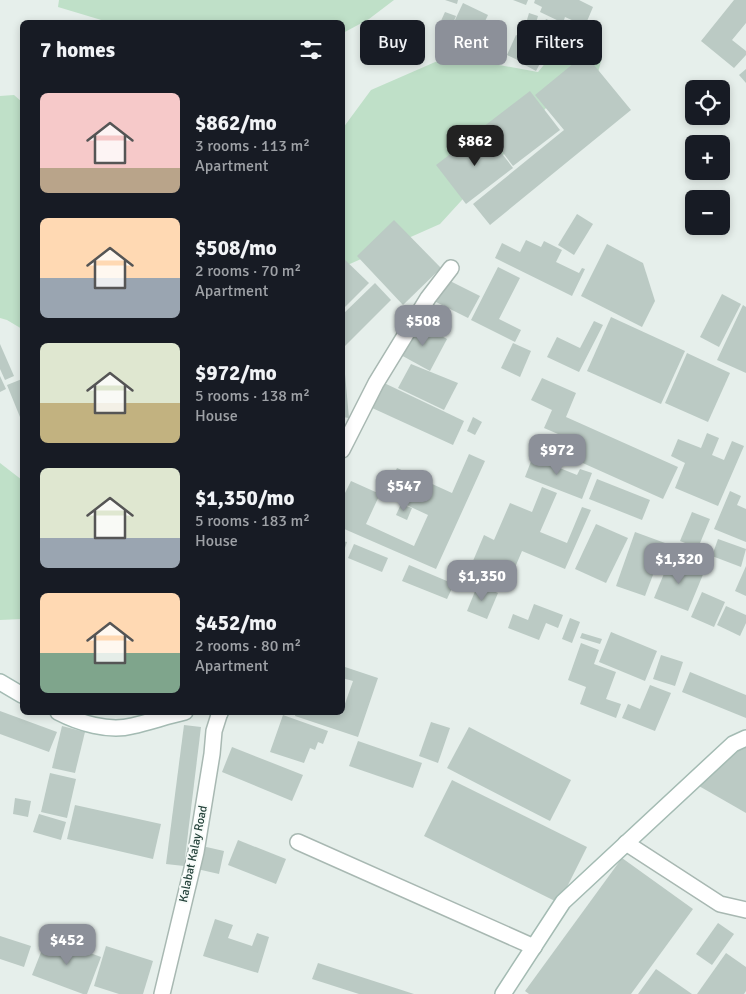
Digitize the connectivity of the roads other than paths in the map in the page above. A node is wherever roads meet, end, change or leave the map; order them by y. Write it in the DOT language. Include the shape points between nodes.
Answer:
graph roads {
  1 [pos="451,268"];
  2 [pos="345,444"];
  3 [pos="0,682"];
  4 [pos="20,694"];
  5 [pos="66,715"];
  6 [pos="171,715"];
  7 [pos="219,715"];
  8 [pos="746,738"];
  9 [pos="298,842"];
  10 [pos="626,843"];
  11 [pos="746,910"];
  12 [pos="534,947"];
  13 [pos="162,994"];
  14 [pos="503,994"];
  1 -- 2 [label="street" via="428,298 376,383"];
  3 -- 4 [label="street"];
  5 -- 6 [label="street" via="111,728 131,727"];
  7 -- 13 [label="street, Kalabat Kalay Road" via="214,731 196,852"];
  8 -- 10 [label="street" via="733,744"];
  9 -- 12 [label="street"];
  10 -- 11 [label="street" via="720,904"];
  10 -- 12 [label="street" via="563,902"];
  12 -- 14 [label="street"];
}
